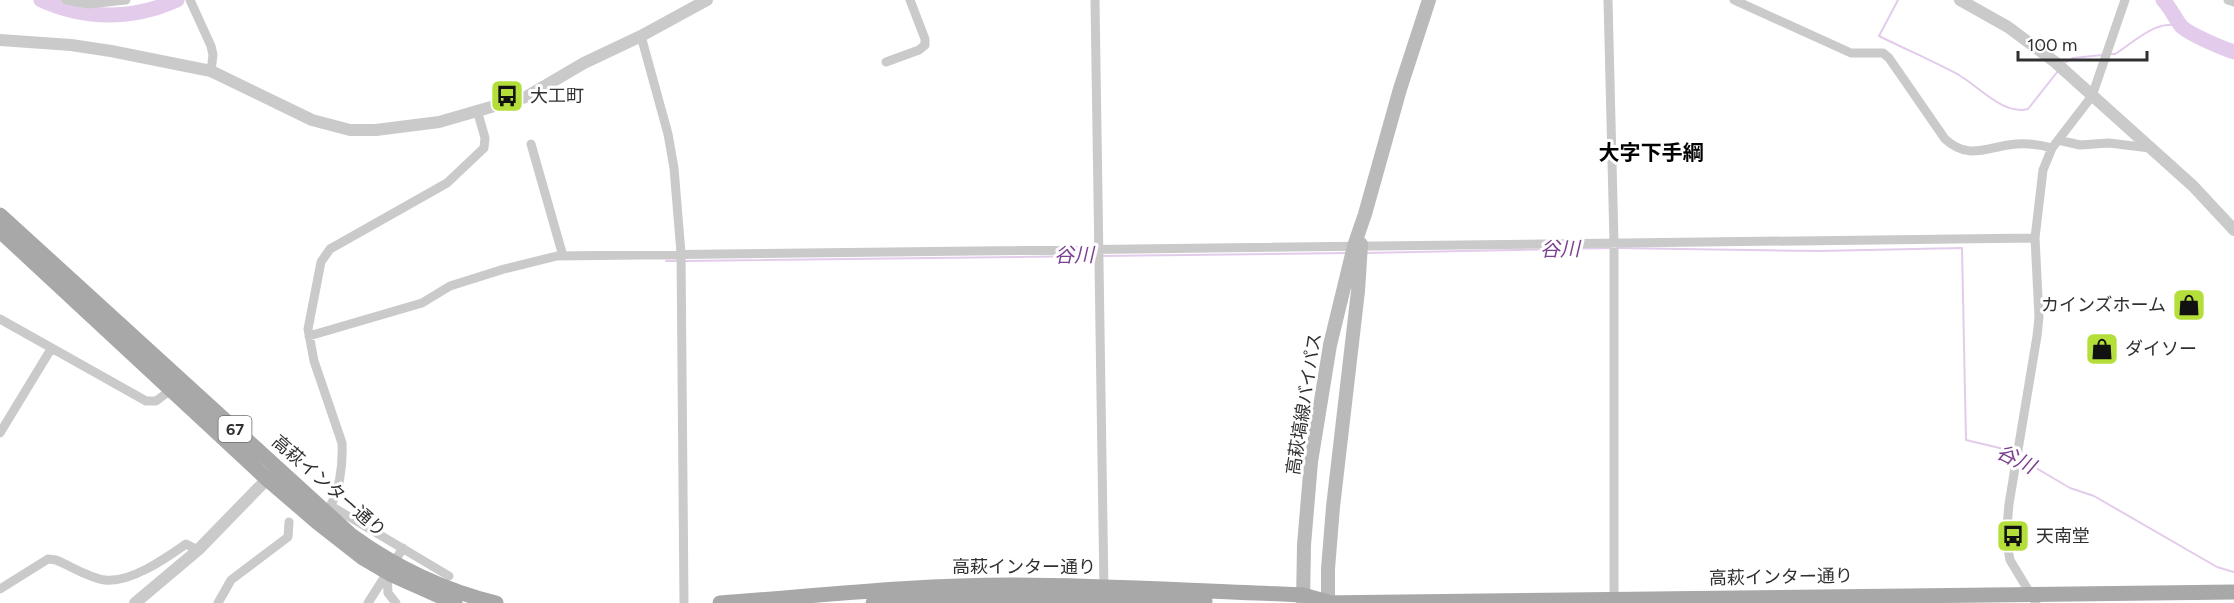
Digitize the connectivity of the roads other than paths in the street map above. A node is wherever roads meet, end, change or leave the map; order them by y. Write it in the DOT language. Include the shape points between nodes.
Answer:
graph roads {
  1 [pos="66,0"];
  2 [pos="126,0"];
  3 [pos="707,0"];
  4 [pos="910,0"];
  5 [pos="1095,0"];
  6 [pos="1429,0"];
  7 [pos="1608,0"];
  8 [pos="1734,0"];
  9 [pos="1960,0"];
  10 [pos="2125,0"];
  11 [pos="2228,0"];
  12 [pos="2234,2"];
  13 [pos="190,3"];
  14 [pos="641,36"];
  15 [pos="0,40"];
  16 [pos="886,62"];
  17 [pos="211,70"];
  18 [pos="2092,96"];
  19 [pos="477,110"];
  20 [pos="531,144"];
  21 [pos="2055,144"];
  22 [pos="2150,148"];
  23 [pos="0,215"];
  24 [pos="2234,230"];
  25 [pos="0,231"];
  26 [pos="2035,238"];
  27 [pos="1614,242"];
  28 [pos="1357,246"];
  29 [pos="1100,249"];
  30 [pos="681,253"];
  31 [pos="563,256"];
  32 [pos="0,319"];
  33 [pos="309,336"];
  34 [pos="51,349"];
  35 [pos="172,388"];
  36 [pos="0,433"];
  37 [pos="273,473"];
  38 [pos="328,509"];
  39 [pos="289,522"];
  40 [pos="403,548"];
  41 [pos="198,550"];
  42 [pos="390,568"];
  43 [pos="449,576"];
  44 [pos="0,589"];
  45 [pos="1104,592"];
  46 [pos="2234,592"];
  47 [pos="2032,598"];
  48 [pos="2199,598"];
  49 [pos="1303,599"];
  50 [pos="1614,601"];
  51 [pos="1467,602"];
  52 [pos="135,603"];
  53 [pos="218,603"];
  54 [pos="368,603"];
  55 [pos="396,603"];
  56 [pos="455,603"];
  57 [pos="496,603"];
  58 [pos="684,603"];
  59 [pos="720,603"];
  60 [pos="873,603"];
  61 [pos="1244,603"];
  62 [pos="1325,603"];
  1 -- 2 [label="street" via="89,4"];
  3 -- 14 [label="street"];
  4 -- 16 [label="street" via="925,45"];
  5 -- 29 [label="street"];
  6 -- 28 [label="main road, 高萩塙線バイパス"];
  7 -- 27 [label="street"];
  8 -- 21 [label="street" via="1851,53 1883,53 1945,139 1956,148 1984,151 2012,144"];
  9 -- 18 [label="street" via="2008,27"];
  10 -- 18 [label="street"];
  11 -- 12 [label="street"];
  13 -- 17 [label="street" via="211,46"];
  14 -- 19 [label="street" via="526,97"];
  14 -- 30 [label="street" via="668,134"];
  15 -- 17 [label="street" via="111,51"];
  17 -- 19 [label="street" via="312,120 350,129 406,127"];
  18 -- 21 [label="street"];
  18 -- 22 [label="street"];
  19 -- 33 [label="street" via="485,138 484,148 475,158 447,183 330,249 321,262"];
  20 -- 31 [label="street"];
  21 -- 22 [label="street" via="2109,143"];
  21 -- 26 [label="street" via="2043,170"];
  22 -- 24 [label="street"];
  23 -- 37 [label="main road, 高萩インター通り / 67"];
  25 -- 35 [label="main road, 高萩インター通り / 67"];
  26 -- 27 [label="street"];
  26 -- 47 [label="street" via="2039,317 2006,538 2010,560"];
  27 -- 28 [label="street"];
  27 -- 50 [label="street"];
  28 -- 29 [label="street"];
  28 -- 49 [label="main road, 高萩塙線バイパス" via="1330,345 1321,396 1308,498"];
  28 -- 62 [label="main road, 高萩塙線バイパス" via="1359,291"];
  29 -- 30 [label="street"];
  29 -- 45 [label="street"];
  30 -- 31 [label="street"];
  30 -- 58 [label="street"];
  31 -- 33 [label="street" via="494,272 450,286 422,303"];
  32 -- 34 [label="street"];
  33 -- 38 [label="street" via="342,443 339,475"];
  34 -- 35 [label="street" via="146,401 156,401"];
  34 -- 36 [label="street"];
  35 -- 37 [label="main road, 高萩インター通り / 67"];
  37 -- 38 [label="main road, 高萩インター通り / 67"];
  37 -- 41 [label="street"];
  37 -- 42 [label="main road, 高萩インター通り / 67" via="335,536 363,558"];
  38 -- 40 [label="street"];
  38 -- 42 [label="main road, 高萩インター通り / 67"];
  39 -- 53 [label="street" via="288,537 231,580"];
  40 -- 42 [label="street"];
  40 -- 43 [label="street"];
  41 -- 44 [label="street" via="186,544 152,566 105,580 48,559"];
  41 -- 52 [label="street"];
  42 -- 54 [label="street"];
  42 -- 55 [label="street" via="388,593"];
  42 -- 56 [label="main road, 高萩インター通り / 67"];
  42 -- 57 [label="main road, 高萩インター通り / 67"];
  45 -- 49 [label="main road, 高萩インター通り"];
  45 -- 59 [label="main road, 高萩インター通り" via="1009,585"];
  45 -- 60 [label="main road, 高萩インター通り"];
  45 -- 61 [label="main road, 高萩インター通り"];
  46 -- 48 [label="main road, 高萩インター通り"];
  47 -- 48 [label="main road, 高萩インター通り"];
  47 -- 50 [label="main road, 高萩インター通り"];
  49 -- 62 [label="main road, 高萩インター通り"];
  50 -- 51 [label="main road, 高萩インター通り"];
  51 -- 62 [label="main road, 高萩インター通り"];
}
